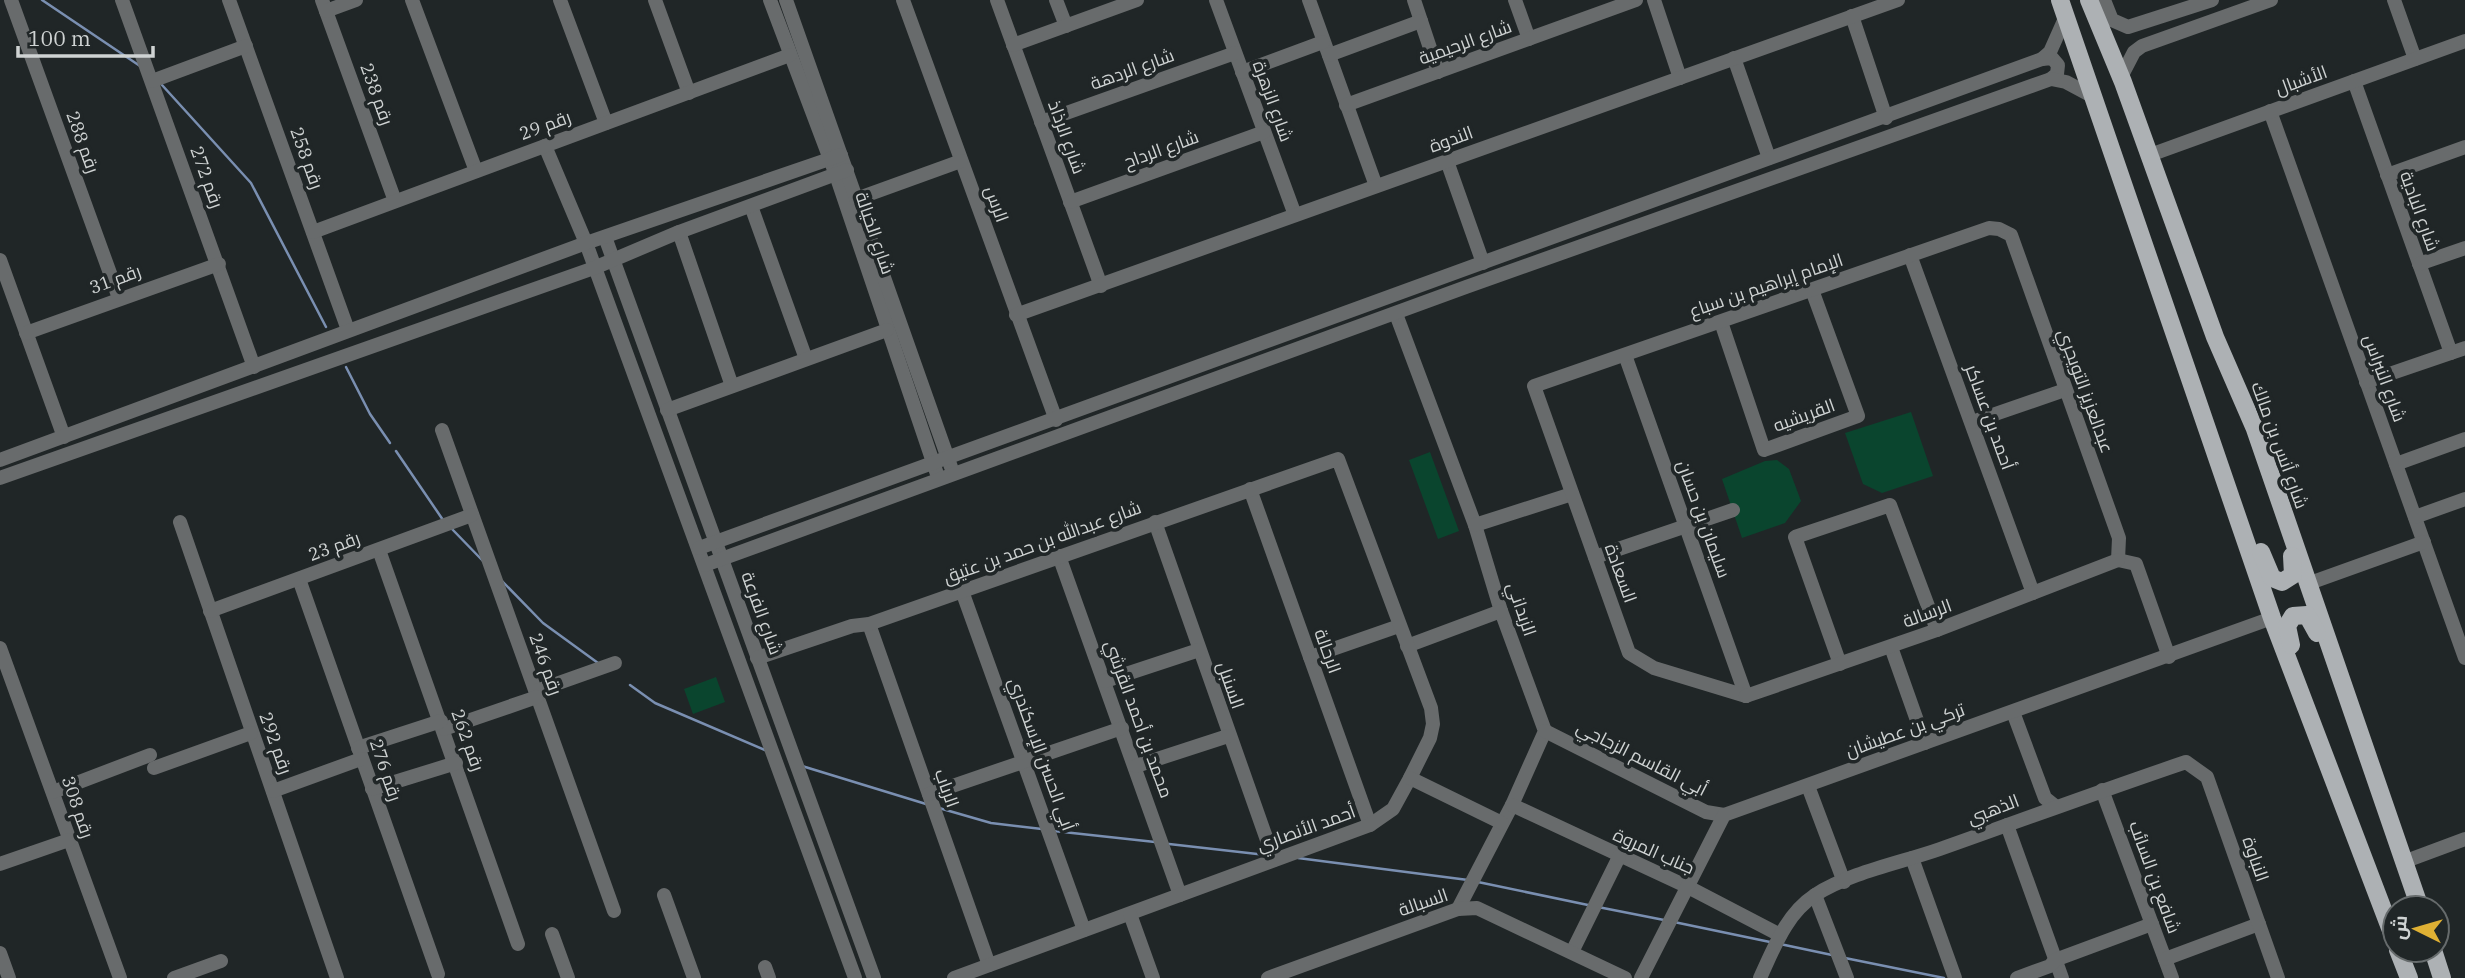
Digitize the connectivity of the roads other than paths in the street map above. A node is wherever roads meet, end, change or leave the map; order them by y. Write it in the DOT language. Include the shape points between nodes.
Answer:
graph roads {
  1 [pos="11,0"];
  2 [pos="122,0"];
  3 [pos="229,0"];
  4 [pos="356,0"];
  5 [pos="412,0"];
  6 [pos="560,0"];
  7 [pos="655,0"];
  8 [pos="770,0"];
  9 [pos="786,0"];
  10 [pos="904,0"];
  11 [pos="997,0"];
  12 [pos="1056,0"];
  13 [pos="1137,0"];
  14 [pos="1216,0"];
  15 [pos="1309,0"];
  16 [pos="1414,0"];
  17 [pos="1515,0"];
  18 [pos="1636,0"];
  19 [pos="1654,0"];
  20 [pos="1898,0"];
  21 [pos="2053,0"];
  22 [pos="2089,0"];
  23 [pos="2095,0"];
  24 [pos="2104,0"];
  25 [pos="2212,0"];
  26 [pos="2271,0"];
  27 [pos="2394,0"];
  28 [pos="0,4"];
  29 [pos="324,5"];
  30 [pos="1603,6"];
  31 [pos="2063,8"];
  32 [pos="1852,16"];
  33 [pos="1422,21"];
  34 [pos="1066,26"];
  35 [pos="2102,28"];
  36 [pos="1529,39"];
  37 [pos="2465,41"];
  38 [pos="1013,45"];
  39 [pos="246,46"];
  40 [pos="1326,48"];
  41 [pos="1235,53"];
  42 [pos="790,55"];
  43 [pos="1734,58"];
  44 [pos="2042,59"];
  45 [pos="2415,59"];
  46 [pos="1241,72"];
  47 [pos="1438,72"];
  48 [pos="2122,77"];
  49 [pos="1680,78"];
  50 [pos="2051,79"];
  51 [pos="152,81"];
  52 [pos="2354,81"];
  53 [pos="689,93"];
  54 [pos="2094,97"];
  55 [pos="1346,104"];
  56 [pos="2270,111"];
  57 [pos="1886,118"];
  58 [pos="1041,122"];
  59 [pos="606,123"];
  60 [pos="825,128"];
  61 [pos="1264,132"];
  62 [pos="545,146"];
  63 [pos="2465,147"];
  64 [pos="2150,155"];
  65 [pos="835,157"];
  66 [pos="1769,158"];
  67 [pos="961,161"];
  68 [pos="1447,161"];
  69 [pos="476,171"];
  70 [pos="841,173"];
  71 [pos="2387,176"];
  72 [pos="1707,182"];
  73 [pos="1376,186"];
  74 [pos="1681,192"];
  75 [pos="852,199"];
  76 [pos="395,201"];
  77 [pos="1712,201"];
  78 [pos="1070,202"];
  79 [pos="751,206"];
  80 [pos="1688,211"];
  81 [pos="1295,215"];
  82 [pos="626,229"];
  83 [pos="313,232"];
  84 [pos="679,232"];
  85 [pos="2011,235"];
  86 [pos="605,237"];
  87 [pos="586,243"];
  88 [pos="2465,247"];
  89 [pos="570,250"];
  90 [pos="632,250"];
  91 [pos="1910,255"];
  92 [pos="0,260"];
  93 [pos="613,260"];
  94 [pos="1483,263"];
  95 [pos="219,264"];
  96 [pos="2419,264"];
  97 [pos="594,268"];
  98 [pos="579,272"];
  99 [pos="1101,286"];
  100 [pos="1812,290"];
  101 [pos="119,298"];
  102 [pos="1396,314"];
  103 [pos="1016,315"];
  104 [pos="1721,322"];
  105 [pos="348,330"];
  106 [pos="887,330"];
  107 [pos="26,333"];
  108 [pos="2458,350"];
  109 [pos="1625,355"];
  110 [pos="806,359"];
  111 [pos="254,367"];
  112 [pos="2366,382"];
  113 [pos="732,386"];
  114 [pos="1534,386"];
  115 [pos="2065,390"];
  116 [pos="667,410"];
  117 [pos="1056,420"];
  118 [pos="1972,422"];
  119 [pos="2255,429"];
  120 [pos="442,430"];
  121 [pos="2210,434"];
  122 [pos="940,435"];
  123 [pos="924,436"];
  124 [pos="64,437"];
  125 [pos="2465,439"];
  126 [pos="1338,459"];
  127 [pos="0,460"];
  128 [pos="941,462"];
  129 [pos="2396,464"];
  130 [pos="954,475"];
  131 [pos="0,478"];
  132 [pos="940,480"];
  133 [pos="1250,489"];
  134 [pos="1572,494"];
  135 [pos="2465,499"];
  136 [pos="1732,509"];
  137 [pos="472,515"];
  138 [pos="2415,517"];
  139 [pos="180,522"];
  140 [pos="1155,522"];
  141 [pos="1475,525"];
  142 [pos="1686,527"];
  143 [pos="743,531"];
  144 [pos="715,542"];
  145 [pos="2424,542"];
  146 [pos="699,548"];
  147 [pos="751,548"];
  148 [pos="379,550"];
  149 [pos="1059,556"];
  150 [pos="1595,557"];
  151 [pos="722,559"];
  152 [pos="2118,560"];
  153 [pos="705,565"];
  154 [pos="299,579"];
  155 [pos="2307,584"];
  156 [pos="961,591"];
  157 [pos="2033,593"];
  158 [pos="210,611"];
  159 [pos="1501,611"];
  160 [pos="2272,618"];
  161 [pos="869,624"];
  162 [pos="1399,626"];
  163 [pos="1937,630"];
  164 [pos="1407,646"];
  165 [pos="1891,647"];
  166 [pos="0,648"];
  167 [pos="1199,650"];
  168 [pos="1310,657"];
  169 [pos="2169,657"];
  170 [pos="2465,657"];
  171 [pos="757,658"];
  172 [pos="615,663"];
  173 [pos="1840,664"];
  174 [pos="1105,681"];
  175 [pos="536,694"];
  176 [pos="1746,696"];
  177 [pos="2013,712"];
  178 [pos="442,725"];
  179 [pos="1122,728"];
  180 [pos="2359,729"];
  181 [pos="1545,731"];
  182 [pos="251,733"];
  183 [pos="1228,736"];
  184 [pos="1925,743"];
  185 [pos="2324,751"];
  186 [pos="359,753"];
  187 [pos="1025,761"];
  188 [pos="2186,762"];
  189 [pos="456,763"];
  190 [pos="1136,766"];
  191 [pos="1410,778"];
  192 [pos="1808,786"];
  193 [pos="372,789"];
  194 [pos="2102,790"];
  195 [pos="273,791"];
  196 [pos="53,792"];
  197 [pos="929,794"];
  198 [pos="1512,805"];
  199 [pos="2055,806"];
  200 [pos="1724,815"];
  201 [pos="1502,823"];
  202 [pos="1370,825"];
  203 [pos="2007,825"];
  204 [pos="2465,839"];
  205 [pos="69,840"];
  206 [pos="1619,857"];
  207 [pos="1912,859"];
  208 [pos="1274,860"];
  209 [pos="2406,861"];
  210 [pos="0,864"];
  211 [pos="1844,882"];
  212 [pos="1688,887"];
  213 [pos="2416,894"];
  214 [pos="664,895"];
  215 [pos="1180,895"];
  216 [pos="1815,895"];
  217 [pos="2381,904"];
  218 [pos="1458,909"];
  219 [pos="614,911"];
  220 [pos="1130,914"];
  221 [pos="2152,924"];
  222 [pos="2259,924"];
  223 [pos="1084,930"];
  224 [pos="552,934"];
  225 [pos="1780,935"];
  226 [pos="518,944"];
  227 [pos="1572,952"];
  228 [pos="0,953"];
  229 [pos="2165,959"];
  230 [pos="2055,960"];
  231 [pos="221,961"];
  232 [pos="989,965"];
  233 [pos="438,974"];
  234 [pos="1272,977"];
  235 [pos="9,978"];
  236 [pos="120,978"];
  237 [pos="174,978"];
  238 [pos="337,978"];
  239 [pos="568,978"];
  240 [pos="694,978"];
  241 [pos="855,978"];
  242 [pos="874,978"];
  243 [pos="954,978"];
  244 [pos="1153,978"];
  245 [pos="1625,978"];
  246 [pos="1641,978"];
  247 [pos="1760,978"];
  248 [pos="1847,978"];
  249 [pos="1955,978"];
  250 [pos="2017,978"];
  251 [pos="2062,978"];
  252 [pos="2172,978"];
  253 [pos="2278,978"];
  1 -- 28 [label="street"];
  1 -- 101 [label="street, رقم 288"];
  2 -- 51 [label="street, رقم 272"];
  3 -- 39 [label="street, رقم 258"];
  4 -- 29 [label="street"];
  5 -- 69 [label="street"];
  6 -- 59 [label="street"];
  7 -- 53 [label="street"];
  8 -- 42 [label="street, شارع الخيالة"];
  9 -- 60 [label="street, شارع الخيالة"];
  10 -- 67 [label="street, الرس"];
  11 -- 38 [label="street, شارع الرذاذ"];
  12 -- 34 [label="street"];
  13 -- 34 [label="street"];
  14 -- 41 [label="street, شارع الزهرة"];
  15 -- 40 [label="street"];
  16 -- 33 [label="street"];
  17 -- 36 [label="street"];
  18 -- 30 [label="street, شارع الرحيمية"];
  19 -- 49 [label="street"];
  20 -- 32 [label="street, الندوة"];
  21 -- 31 [label="street"];
  22 -- 35 [label="main road, شارع أنس بن مالك"];
  23 -- 35 [label="street"];
  24 -- 25 [label="street" via="2112,20 2128,27"];
  26 -- 48 [label="street" via="2142,46"];
  27 -- 45 [label="street"];
  29 -- 76 [label="street, رقم 238"];
  30 -- 36 [label="street, شارع الرحيمية"];
  31 -- 44 [label="street" via="2050,52"];
  31 -- 54 [label="main road"];
  32 -- 43 [label="street, الندوة"];
  32 -- 57 [label="street"];
  33 -- 40 [label="street"];
  33 -- 47 [label="street"];
  34 -- 38 [label="street"];
  35 -- 48 [label="main road, شارع أنس بن مالك"];
  36 -- 47 [label="street, شارع الرحيمية"];
  37 -- 45 [label="street, الأشبال"];
  38 -- 58 [label="street, شارع الرذاذ"];
  39 -- 51 [label="street"];
  39 -- 83 [label="street, رقم 258"];
  40 -- 46 [label="street"];
  40 -- 55 [label="street"];
  41 -- 46 [label="street, شارع الزهرة"];
  41 -- 58 [label="street, شارع الردهة"];
  42 -- 53 [label="street, رقم 29"];
  42 -- 60 [label="street, شارع الخيالة"];
  43 -- 49 [label="street, الندوة"];
  43 -- 66 [label="street"];
  44 -- 50 [label="street" via="2052,58 2058,65"];
  44 -- 57 [label="street"];
  45 -- 52 [label="street, الأشبال"];
  46 -- 61 [label="street, شارع الزهرة"];
  47 -- 55 [label="street, شارع الرحيمية"];
  48 -- 64 [label="main road, شارع أنس بن مالك"];
  49 -- 68 [label="street, الندوة"];
  50 -- 54 [label="street"];
  50 -- 77 [label="street"];
  51 -- 95 [label="street, رقم 272"];
  52 -- 56 [label="street, الأشبال"];
  52 -- 71 [label="street, شارع البادية"];
  53 -- 59 [label="street, رقم 29"];
  54 -- 121 [label="main road"];
  55 -- 73 [label="street"];
  56 -- 64 [label="street, الأشبال"];
  56 -- 112 [label="street, شارع النبراس"];
  57 -- 66 [label="street"];
  58 -- 78 [label="street, شارع الرذاذ"];
  59 -- 62 [label="street, رقم 29"];
  60 -- 65 [label="street, شارع الخيالة"];
  61 -- 78 [label="street, شارع الرداح"];
  61 -- 81 [label="street, شارع الزهرة"];
  62 -- 69 [label="street, رقم 29"];
  62 -- 87 [label="street, شارع الفرعة"];
  63 -- 71 [label="street"];
  64 -- 119 [label="main road, شارع أنس بن مالك" via="2215,337"];
  65 -- 70 [label="street, شارع الخيالة"];
  65 -- 82 [label="street"];
  66 -- 72 [label="street"];
  67 -- 75 [label="street"];
  67 -- 103 [label="street, الرس"];
  68 -- 73 [label="street, الندوة"];
  68 -- 94 [label="street"];
  69 -- 76 [label="street, رقم 29"];
  70 -- 75 [label="street, شارع الخيالة"];
  70 -- 79 [label="street"];
  71 -- 96 [label="street, شارع البادية"];
  72 -- 74 [label="street"];
  72 -- 77 [label="street" via="1702,197"];
  73 -- 81 [label="street, الندوة"];
  74 -- 80 [label="street" via="1688,198"];
  74 -- 94 [label="street"];
  75 -- 106 [label="street, شارع الخيالة"];
  75 -- 122 [label="street, شارع الخيالة"];
  76 -- 83 [label="street, رقم 29"];
  77 -- 80 [label="street"];
  78 -- 99 [label="street, شارع الرذاذ"];
  79 -- 84 [label="street"];
  79 -- 110 [label="street"];
  80 -- 102 [label="street"];
  81 -- 99 [label="street, الندوة"];
  82 -- 86 [label="street"];
  82 -- 90 [label="street" via="613,238 617,249"];
  83 -- 105 [label="street, رقم 258"];
  84 -- 90 [label="street"];
  84 -- 113 [label="street"];
  85 -- 91 [label="street, الإمام إبراهيم بن سباع" via="1989,228"];
  85 -- 115 [label="street, عبدالعزيز التويجري"];
  86 -- 87 [label="street"];
  86 -- 93 [label="street, شارع الفرعة"];
  87 -- 89 [label="street"];
  87 -- 97 [label="street, شارع الفرعة"];
  88 -- 96 [label="street"];
  89 -- 98 [label="street" via="584,249 588,260"];
  89 -- 105 [label="street"];
  90 -- 93 [label="street"];
  91 -- 100 [label="street, الإمام إبراهيم بن سباع"];
  91 -- 118 [label="street, أحمد بن عساكر"];
  92 -- 107 [label="street"];
  93 -- 97 [label="street"];
  93 -- 116 [label="street, شارع الفرعة"];
  94 -- 117 [label="street"];
  95 -- 101 [label="street, رقم 31"];
  95 -- 111 [label="street, رقم 272"];
  96 -- 108 [label="street, شارع البادية"];
  97 -- 98 [label="street"];
  97 -- 146 [label="street, شارع الفرعة"];
  98 -- 131 [label="street"];
  99 -- 103 [label="street, الندوة"];
  100 -- 104 [label="street, الإمام إبراهيم بن سباع"];
  100 -- 104 [label="street, القريشيه" via="1858,416 1764,450"];
  101 -- 107 [label="street, رقم 31"];
  102 -- 130 [label="street"];
  102 -- 141 [label="street, الزبداني"];
  103 -- 117 [label="street, الرس"];
  104 -- 109 [label="street, الإمام إبراهيم بن سباع"];
  105 -- 111 [label="street"];
  106 -- 110 [label="street"];
  106 -- 123 [label="street, شارع الخيالة"];
  107 -- 124 [label="street"];
  108 -- 112 [label="street"];
  109 -- 114 [label="street, الإمام إبراهيم بن سباع"];
  109 -- 142 [label="street, سليمان بن حسان"];
  110 -- 113 [label="street"];
  111 -- 124 [label="street"];
  112 -- 129 [label="street, شارع النبراس"];
  113 -- 116 [label="street"];
  114 -- 134 [label="street, السعادة"];
  115 -- 118 [label="street"];
  115 -- 152 [label="street, عبدالعزيز التويجري" via="2119,538"];
  116 -- 144 [label="street, شارع الفرعة"];
  117 -- 128 [label="street"];
  118 -- 157 [label="street, أحمد بن عساكر"];
  119 -- 121 [label="main road" via="2295,570 2289,581 2272,578"];
  119 -- 155 [label="main road, شارع أنس بن مالك"];
  120 -- 137 [label="street, رقم 246"];
  121 -- 160 [label="main road"];
  122 -- 123 [label="street" via="934,442"];
  122 -- 128 [label="street, شارع الخيالة"];
  123 -- 128 [label="street, شارع الخيالة"];
  124 -- 127 [label="street"];
  125 -- 129 [label="street"];
  126 -- 133 [label="street, شارع عبدالله بن حمد بن عتيق"];
  126 -- 162 [label="street, أحمد الأنصاري"];
  128 -- 130 [label="street, شارع الخيالة"];
  128 -- 132 [label="street, شارع الخيالة"];
  128 -- 143 [label="street"];
  129 -- 138 [label="street, شارع النبراس"];
  130 -- 132 [label="street"];
  132 -- 147 [label="street"];
  133 -- 140 [label="street, شارع عبدالله بن حمد بن عتيق"];
  133 -- 168 [label="street, الرحالة"];
  134 -- 141 [label="street"];
  134 -- 150 [label="street, السعادة"];
  135 -- 138 [label="street"];
  136 -- 142 [label="street"];
  137 -- 148 [label="street, رقم 23"];
  137 -- 175 [label="street, رقم 246"];
  138 -- 145 [label="street, شارع النبراس"];
  139 -- 158 [label="street, رقم 292"];
  140 -- 149 [label="street, شارع عبدالله بن حمد بن عتيق"];
  140 -- 167 [label="street, السنبل"];
  141 -- 159 [label="street, الزبداني"];
  142 -- 150 [label="street"];
  142 -- 176 [label="street, سليمان بن حسان"];
  143 -- 144 [label="street"];
  143 -- 147 [label="street" via="729,544 732,549"];
  144 -- 146 [label="street"];
  144 -- 151 [label="street, شارع الفرعة"];
  145 -- 155 [label="street"];
  145 -- 170 [label="street, شارع النبراس"];
  146 -- 153 [label="street, شارع الفرعة"];
  147 -- 151 [label="street"];
  148 -- 154 [label="street, رقم 23"];
  148 -- 178 [label="street, رقم 262"];
  149 -- 156 [label="street, شارع عبدالله بن حمد بن عتيق"];
  149 -- 174 [label="street, محمد بن أحمد القرشي"];
  150 -- 176 [label="street, السعادة" via="1629,653 1654,668"];
  151 -- 153 [label="street"];
  151 -- 171 [label="street, شارع الفرعة"];
  152 -- 157 [label="street, الرسالة"];
  152 -- 169 [label="street" via="2136,564"];
  153 -- 241 [label="street, شارع الفرعة"];
  154 -- 158 [label="street, رقم 23"];
  154 -- 186 [label="street, رقم 276"];
  155 -- 180 [label="main road, شارع أنس بن مالك"];
  156 -- 161 [label="street, شارع عبدالله بن حمد بن عتيق"];
  156 -- 187 [label="street, أبي الحسن الإسكندري"];
  157 -- 163 [label="street, الرسالة"];
  158 -- 182 [label="street, رقم 292"];
  159 -- 164 [label="street"];
  159 -- 181 [label="street, الزبداني"];
  160 -- 169 [label="street, تركي بن عطيشان"];
  160 -- 185 [label="main road"];
  161 -- 171 [label="street, شارع عبدالله بن حمد بن عتيق"];
  161 -- 197 [label="street, الرباب"];
  162 -- 164 [label="street, أحمد الأنصاري"];
  162 -- 168 [label="street"];
  163 -- 165 [label="street, الرسالة"];
  163 -- 173 [label="street" via="1889,505 1795,537"];
  164 -- 191 [label="street, أحمد الأنصاري" via="1433,724"];
  165 -- 173 [label="street, الرسالة"];
  165 -- 184 [label="street"];
  166 -- 196 [label="street, رقم 308"];
  167 -- 174 [label="street"];
  167 -- 183 [label="street, السنبل"];
  168 -- 202 [label="street, الرحالة"];
  169 -- 177 [label="street, تركي بن عطيشان"];
  171 -- 242 [label="street, شارع الفرعة"];
  172 -- 175 [label="street"];
  173 -- 176 [label="street, الرسالة"];
  174 -- 179 [label="street, محمد بن أحمد القرشي"];
  175 -- 178 [label="street"];
  175 -- 219 [label="street, رقم 246"];
  177 -- 184 [label="street, تركي بن عطيشان"];
  177 -- 199 [label="street" via="2045,798"];
  178 -- 186 [label="street"];
  178 -- 189 [label="street, رقم 262"];
  179 -- 187 [label="street"];
  179 -- 190 [label="street, محمد بن أحمد القرشي"];
  180 -- 185 [label="main road" via="2311,620 2307,615 2293,616 2287,630"];
  180 -- 209 [label="main road, شارع أنس بن مالك"];
  181 -- 198 [label="street"];
  181 -- 200 [label="street, أبي القاسم الزجاجي" via="1706,812"];
  182 -- 195 [label="street, رقم 292"];
  182 -- 196 [label="street"];
  183 -- 190 [label="street"];
  183 -- 208 [label="street, السنبل"];
  184 -- 192 [label="street, تركي بن عطيشان"];
  185 -- 217 [label="main road"];
  186 -- 193 [label="street, رقم 276"];
  186 -- 195 [label="street"];
  187 -- 197 [label="street"];
  187 -- 223 [label="street, أبي الحسن الإسكندري"];
  188 -- 194 [label="street, الذهبي"];
  188 -- 222 [label="street, النباوة" via="2207,777"];
  189 -- 193 [label="street"];
  189 -- 226 [label="street, رقم 262"];
  190 -- 215 [label="street, محمد بن أحمد القرشي"];
  191 -- 201 [label="street"];
  191 -- 202 [label="street, أحمد الأنصاري" via="1393,809"];
  192 -- 200 [label="street, تركي بن عطيشان"];
  192 -- 211 [label="street"];
  193 -- 233 [label="street, رقم 276"];
  194 -- 199 [label="street, الذهبي"];
  194 -- 221 [label="street, شافع بن السائب"];
  195 -- 238 [label="street, رقم 292"];
  196 -- 205 [label="street, رقم 308"];
  197 -- 232 [label="street, الرباب"];
  198 -- 201 [label="street"];
  198 -- 206 [label="street, جناب المروة"];
  199 -- 203 [label="street, الذهبي"];
  200 -- 212 [label="street"];
  201 -- 218 [label="street"];
  202 -- 208 [label="street, أحمد الأنصاري"];
  203 -- 207 [label="street, الذهبي"];
  203 -- 230 [label="street"];
  204 -- 209 [label="street"];
  205 -- 210 [label="street"];
  205 -- 236 [label="street, رقم 308"];
  206 -- 212 [label="street, جناب المروة"];
  206 -- 227 [label="street"];
  207 -- 211 [label="street, الذهبي"];
  207 -- 249 [label="street"];
  208 -- 215 [label="street, أحمد الأنصاري"];
  209 -- 213 [label="main road, شارع أنس بن مالك"];
  211 -- 216 [label="street, الذهبي"];
  212 -- 225 [label="street, جناب المروة"];
  212 -- 246 [label="street"];
  214 -- 240 [label="street"];
  215 -- 220 [label="street, أحمد الأنصاري"];
  216 -- 225 [label="street, الذهبي" via="1794,912"];
  216 -- 248 [label="street"];
  218 -- 227 [label="street, السبالة" via="1477,908"];
  218 -- 234 [label="street, السبالة"];
  220 -- 223 [label="street, أحمد الأنصاري"];
  220 -- 244 [label="street"];
  221 -- 229 [label="street, شافع بن السائب"];
  221 -- 230 [label="street"];
  222 -- 229 [label="street"];
  222 -- 253 [label="street, النباوة"];
  223 -- 232 [label="street, أحمد الأنصاري"];
  224 -- 239 [label="street"];
  225 -- 247 [label="street, الذهبي"];
  227 -- 245 [label="street, السبالة"];
  228 -- 235 [label="street"];
  229 -- 252 [label="street, شافع بن السائب"];
  230 -- 250 [label="street"];
  230 -- 251 [label="street"];
  231 -- 237 [label="street"];
  232 -- 243 [label="street, أحمد الأنصاري"];
}
